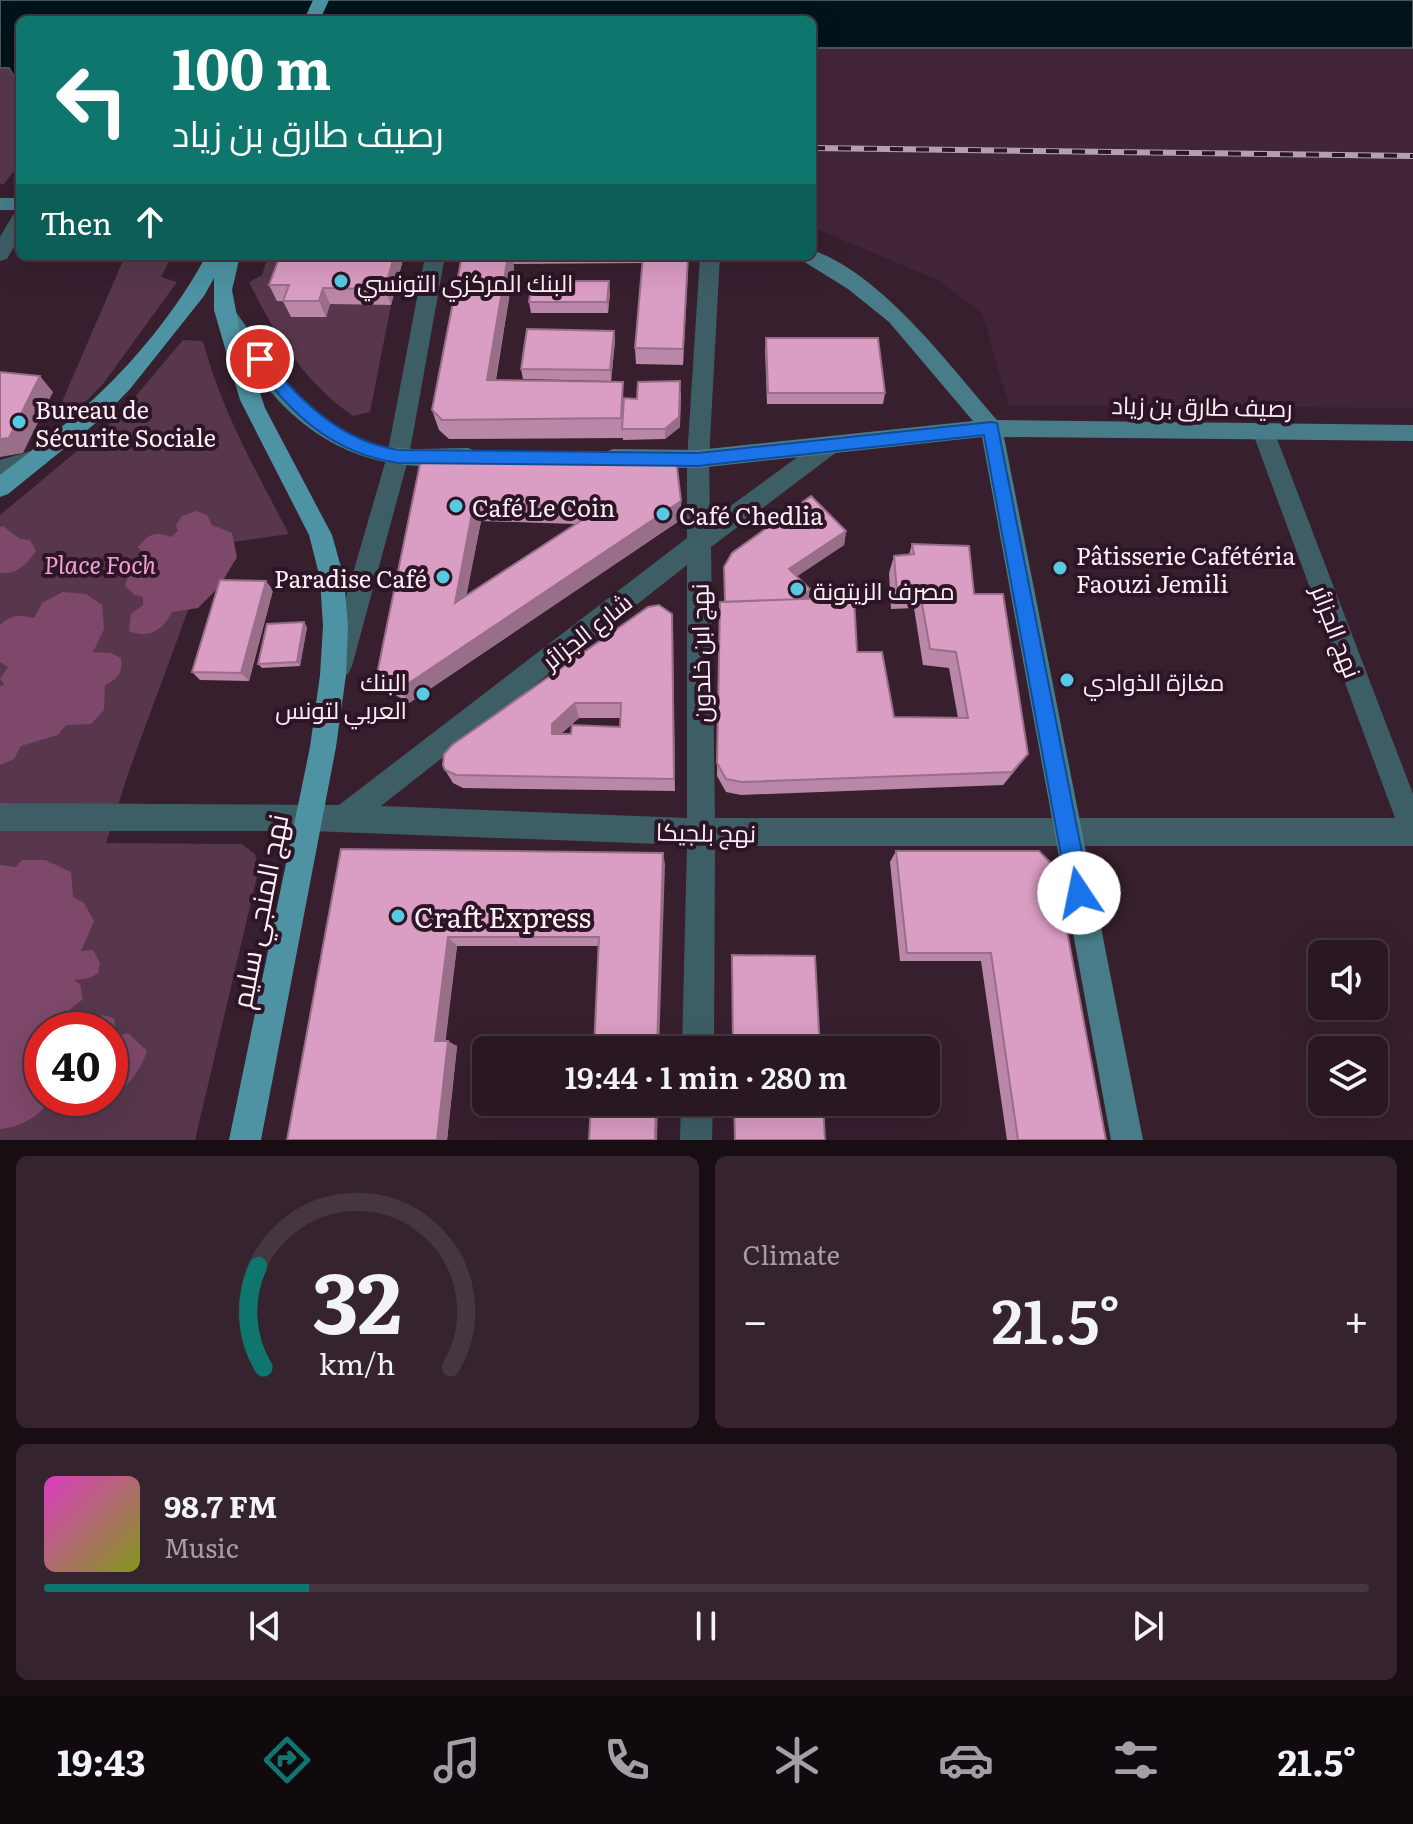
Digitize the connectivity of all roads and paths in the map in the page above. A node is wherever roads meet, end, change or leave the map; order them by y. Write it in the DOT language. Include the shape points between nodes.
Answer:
graph roads {
  1 [pos="16,226"];
  2 [pos="0,254"];
  3 [pos="221,260"];
  4 [pos="434,260"];
  5 [pos="710,260"];
  6 [pos="816,260"];
  7 [pos="214,298"];
  8 [pos="991,428"];
  9 [pos="1263,431"];
  10 [pos="1413,433"];
  11 [pos="830,445"];
  12 [pos="398,456"];
  13 [pos="493,457"];
  14 [pos="38,458"];
  15 [pos="588,458"];
  16 [pos="698,459"];
  17 [pos="0,469"];
  18 [pos="0,488"];
  19 [pos="698,543"];
  20 [pos="331,694"];
  21 [pos="0,817"];
  22 [pos="309,817"];
  23 [pos="344,818"];
  24 [pos="1413,831"];
  25 [pos="701,832"];
  26 [pos="1068,832"];
  27 [pos="698,1036"];
  28 [pos="697,1116"];
  29 [pos="245,1140"];
  30 [pos="696,1140"];
  31 [pos="1127,1140"];
  1 -- 2 [label="street"];
  3 -- 7 [label="main road"];
  4 -- 12 [label="street, نهج المنجي سليم"];
  5 -- 16 [label="street, نهج ابن خلدون"];
  6 -- 8 [label="street" via="896,317"];
  7 -- 12 [label="street" via="278,384 326,430 374,453"];
  7 -- 14 [label="main road"];
  7 -- 20 [label="main road, نهج المنجي سليم" via="254,409 315,520 327,554 335,602"];
  8 -- 9 [label="street, رصيف طارق بن زياد"];
  8 -- 11 [label="street, رصيف طارق بن زياد"];
  8 -- 26 [label="street"];
  9 -- 10 [label="street, رصيف طارق بن زياد"];
  9 -- 24 [label="street, نهج الجزائر"];
  11 -- 16 [label="street, رصيف طارق بن زياد"];
  11 -- 19 [label="street, شارع الجزائر"];
  12 -- 13 [label="street"];
  12 -- 20 [label="street, نهج المنجي سليم"];
  14 -- 17 [label="street"];
  14 -- 18 [label="main road"];
  15 -- 16 [label="street, رصيف طارق بن زياد"];
  16 -- 19 [label="street, نهج ابن خلدون"];
  19 -- 23 [label="street, شارع الجزائر"];
  19 -- 25 [label="street, نهج ابن خلدون"];
  20 -- 22 [label="main road, نهج المنجي سليم"];
  21 -- 22 [label="street, نهج بلجيكا"];
  22 -- 23 [label="street, نهج بلجيكا"];
  22 -- 29 [label="main road, نهج المنجي سليم"];
  23 -- 25 [label="street, نهج بلجيكا"];
  24 -- 26 [label="street, نهج بلجيكا"];
  25 -- 26 [label="street, نهج بلجيكا"];
  25 -- 27 [label="street, نهج ابن خلدون"];
  26 -- 31 [label="street"];
  28 -- 30 [label="street"];
}
